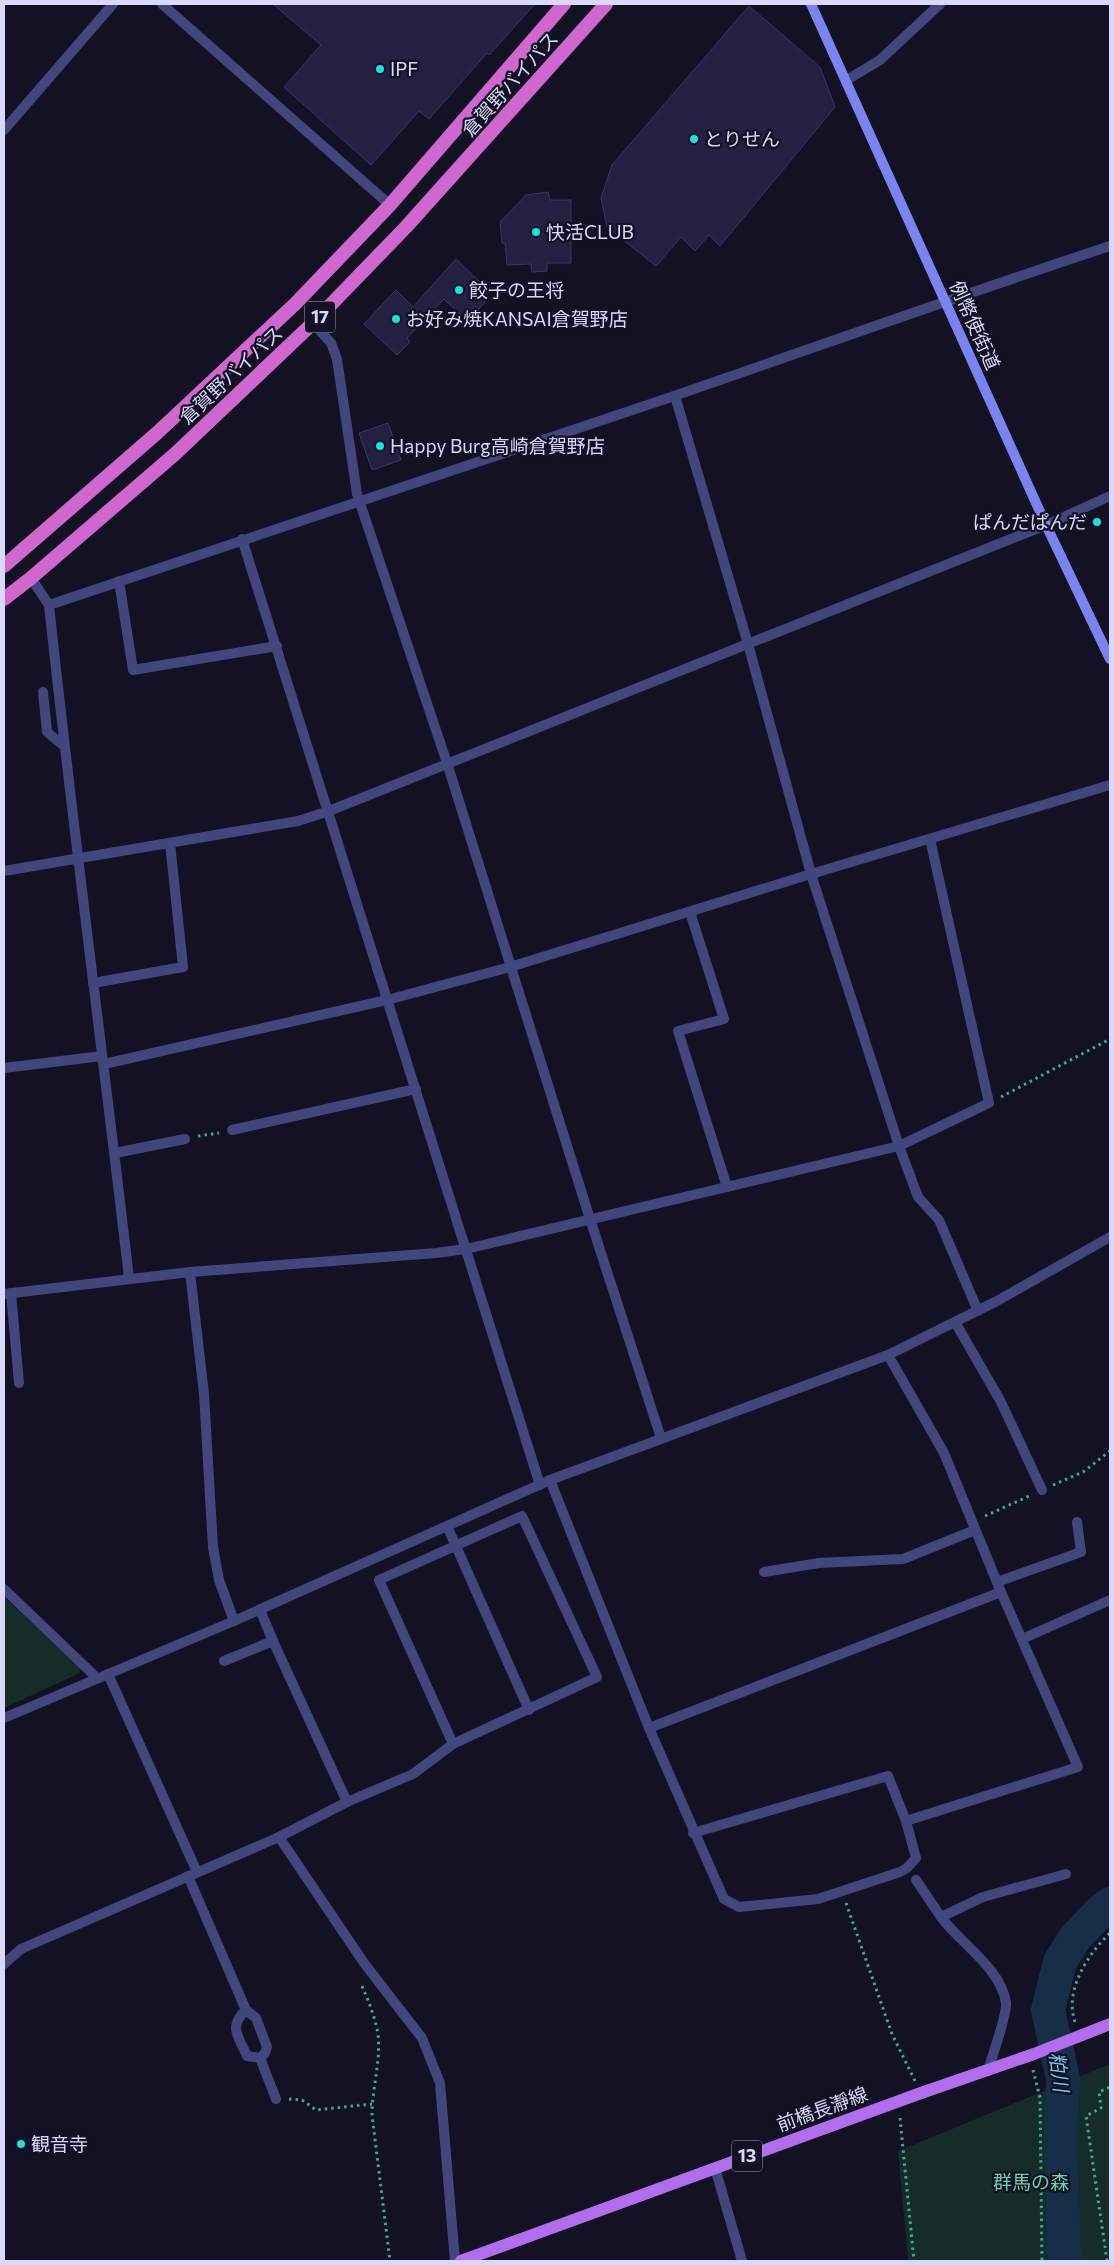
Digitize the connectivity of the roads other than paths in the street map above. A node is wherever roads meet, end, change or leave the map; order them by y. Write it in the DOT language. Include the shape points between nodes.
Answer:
graph roads {
  1 [pos="113,4"];
  2 [pos="162,4"];
  3 [pos="564,4"];
  4 [pos="606,4"];
  5 [pos="811,4"];
  6 [pos="940,4"];
  7 [pos="847,80"];
  8 [pos="4,130"];
  9 [pos="390,205"];
  10 [pos="1110,246"];
  11 [pos="945,301"];
  12 [pos="313,324"];
  13 [pos="675,396"];
  14 [pos="1110,496"];
  15 [pos="361,502"];
  16 [pos="1046,525"];
  17 [pos="242,538"];
  18 [pos="4,566"];
  19 [pos="31,578"];
  20 [pos="119,581"];
  21 [pos="4,599"];
  22 [pos="49,605"];
  23 [pos="748,644"];
  24 [pos="277,646"];
  25 [pos="1110,659"];
  26 [pos="43,692"];
  27 [pos="64,746"];
  28 [pos="446,763"];
  29 [pos="1110,785"];
  30 [pos="329,811"];
  31 [pos="930,839"];
  32 [pos="170,843"];
  33 [pos="77,859"];
  34 [pos="4,871"];
  35 [pos="811,874"];
  36 [pos="690,912"];
  37 [pos="510,967"];
  38 [pos="93,983"];
  39 [pos="387,1000"];
  40 [pos="103,1060"];
  41 [pos="4,1068"];
  42 [pos="416,1089"];
  43 [pos="232,1130"];
  44 [pos="185,1139"];
  45 [pos="899,1146"];
  46 [pos="114,1153"];
  47 [pos="727,1187"];
  48 [pos="590,1220"];
  49 [pos="1110,1236"];
  50 [pos="466,1249"];
  51 [pos="190,1272"];
  52 [pos="129,1278"];
  53 [pos="8,1294"];
  54 [pos="978,1311"];
  55 [pos="955,1322"];
  56 [pos="888,1355"];
  57 [pos="19,1384"];
  58 [pos="661,1438"];
  59 [pos="550,1480"];
  60 [pos="540,1485"];
  61 [pos="1042,1490"];
  62 [pos="1077,1522"];
  63 [pos="447,1526"];
  64 [pos="975,1530"];
  65 [pos="456,1545"];
  66 [pos="764,1572"];
  67 [pos="999,1588"];
  68 [pos="4,1589"];
  69 [pos="1110,1600"];
  70 [pos="260,1610"];
  71 [pos="234,1621"];
  72 [pos="1022,1639"];
  73 [pos="272,1641"];
  74 [pos="224,1661"];
  75 [pos="108,1674"];
  76 [pos="97,1678"];
  77 [pos="529,1710"];
  78 [pos="4,1718"];
  79 [pos="649,1728"];
  80 [pos="453,1744"];
  81 [pos="347,1802"];
  82 [pos="906,1821"];
  83 [pos="693,1833"];
  84 [pos="279,1837"];
  85 [pos="192,1874"];
  86 [pos="1066,1874"];
  87 [pos="916,1880"];
  88 [pos="942,1917"];
  89 [pos="4,1964"];
  90 [pos="246,2010"];
  91 [pos="1110,2024"];
  92 [pos="260,2058"];
  93 [pos="988,2071"];
  94 [pos="276,2099"];
  95 [pos="715,2168"];
  96 [pos="455,2261"];
  97 [pos="462,2261"];
  98 [pos="742,2261"];
  1 -- 8 [label="street"];
  2 -- 9 [label="street"];
  3 -- 9 [label="highway, 倉賀野バイパス / 17"];
  4 -- 12 [label="highway, 倉賀野バイパス / 17" via="406,227"];
  5 -- 7 [label="main road, 例幣使街道"];
  6 -- 7 [label="street" via="880,60"];
  7 -- 11 [label="main road, 例幣使街道"];
  9 -- 18 [label="highway, 倉賀野バイパス / 17" via="288,311 157,433"];
  10 -- 11 [label="street"];
  11 -- 13 [label="street"];
  11 -- 16 [label="main road, 例幣使街道"];
  12 -- 15 [label="street" via="331,343 337,359 357,494"];
  12 -- 19 [label="highway, 倉賀野バイパス / 17" via="175,454"];
  13 -- 15 [label="street"];
  13 -- 23 [label="street"];
  14 -- 16 [label="street"];
  15 -- 17 [label="street"];
  15 -- 28 [label="street"];
  16 -- 23 [label="street"];
  16 -- 25 [label="main road, 例幣使街道"];
  17 -- 20 [label="street"];
  17 -- 24 [label="street"];
  19 -- 21 [label="highway, 倉賀野バイパス / 17"];
  19 -- 22 [label="street"];
  20 -- 22 [label="street"];
  20 -- 24 [label="street" via="133,670"];
  22 -- 27 [label="street"];
  23 -- 28 [label="street"];
  23 -- 35 [label="street"];
  24 -- 30 [label="street"];
  26 -- 27 [label="street" via="47,732"];
  27 -- 33 [label="street"];
  28 -- 30 [label="street"];
  28 -- 37 [label="street"];
  29 -- 31 [label="street"];
  30 -- 32 [label="street" via="298,821"];
  30 -- 39 [label="street"];
  31 -- 35 [label="street"];
  31 -- 45 [label="street" via="989,1103"];
  32 -- 33 [label="street"];
  32 -- 38 [label="street" via="183,967"];
  33 -- 34 [label="street"];
  33 -- 38 [label="street"];
  35 -- 36 [label="street"];
  35 -- 45 [label="street"];
  36 -- 37 [label="street"];
  36 -- 47 [label="street" via="724,1019 678,1031"];
  37 -- 39 [label="street"];
  37 -- 48 [label="street"];
  38 -- 40 [label="street"];
  39 -- 40 [label="street"];
  39 -- 42 [label="street"];
  40 -- 41 [label="street"];
  40 -- 46 [label="street"];
  42 -- 43 [label="street"];
  42 -- 50 [label="street"];
  44 -- 46 [label="street"];
  45 -- 47 [label="street"];
  45 -- 54 [label="street" via="918,1197 939,1220"];
  46 -- 52 [label="street"];
  47 -- 48 [label="street"];
  48 -- 50 [label="street"];
  48 -- 58 [label="street"];
  49 -- 54 [label="street"];
  50 -- 51 [label="street"];
  50 -- 60 [label="street"];
  51 -- 52 [label="street"];
  51 -- 71 [label="street" via="204,1394 213,1547 218,1580"];
  52 -- 53 [label="street"];
  53 -- 57 [label="street"];
  54 -- 55 [label="street"];
  55 -- 56 [label="street"];
  55 -- 61 [label="street" via="1001,1402"];
  56 -- 58 [label="street"];
  56 -- 64 [label="street" via="944,1453"];
  58 -- 59 [label="street"];
  59 -- 60 [label="street"];
  59 -- 79 [label="street"];
  60 -- 63 [label="street"];
  62 -- 67 [label="street" via="1081,1552"];
  63 -- 65 [label="street"];
  63 -- 70 [label="street"];
  64 -- 66 [label="street" via="903,1559 820,1564"];
  64 -- 67 [label="street"];
  65 -- 77 [label="street"];
  65 -- 77 [label="street" via="522,1516 597,1677"];
  65 -- 80 [label="street" via="379,1580"];
  67 -- 72 [label="street"];
  67 -- 79 [label="street"];
  68 -- 76 [label="street"];
  69 -- 72 [label="street"];
  70 -- 71 [label="street"];
  70 -- 73 [label="street"];
  71 -- 75 [label="street"];
  72 -- 82 [label="street" via="1078,1766"];
  73 -- 74 [label="street"];
  73 -- 81 [label="street"];
  75 -- 76 [label="street"];
  75 -- 85 [label="street"];
  76 -- 78 [label="street"];
  77 -- 80 [label="street"];
  79 -- 83 [label="street"];
  80 -- 81 [label="street" via="413,1774"];
  81 -- 84 [label="street"];
  82 -- 83 [label="street" via="888,1776"];
  82 -- 83 [label="street" via="916,1858 900,1872 818,1899 739,1907 724,1899"];
  84 -- 85 [label="street"];
  84 -- 96 [label="street" via="362,1960 422,2038 440,2083"];
  85 -- 89 [label="street" via="21,1949"];
  85 -- 90 [label="street"];
  86 -- 88 [label="street" via="983,1896"];
  87 -- 88 [label="street"];
  88 -- 93 [label="street" via="984,1962 1006,2004"];
  90 -- 92 [label="street" via="256,2018 267,2047"];
  90 -- 92 [label="street" via="237,2018 235,2027 247,2056"];
  91 -- 93 [label="main road, 前橋長瀞線 / 13"];
  92 -- 94 [label="street"];
  93 -- 95 [label="main road, 前橋長瀞線 / 13"];
  95 -- 97 [label="main road, 前橋長瀞線 / 13"];
  95 -- 98 [label="street"];
}
